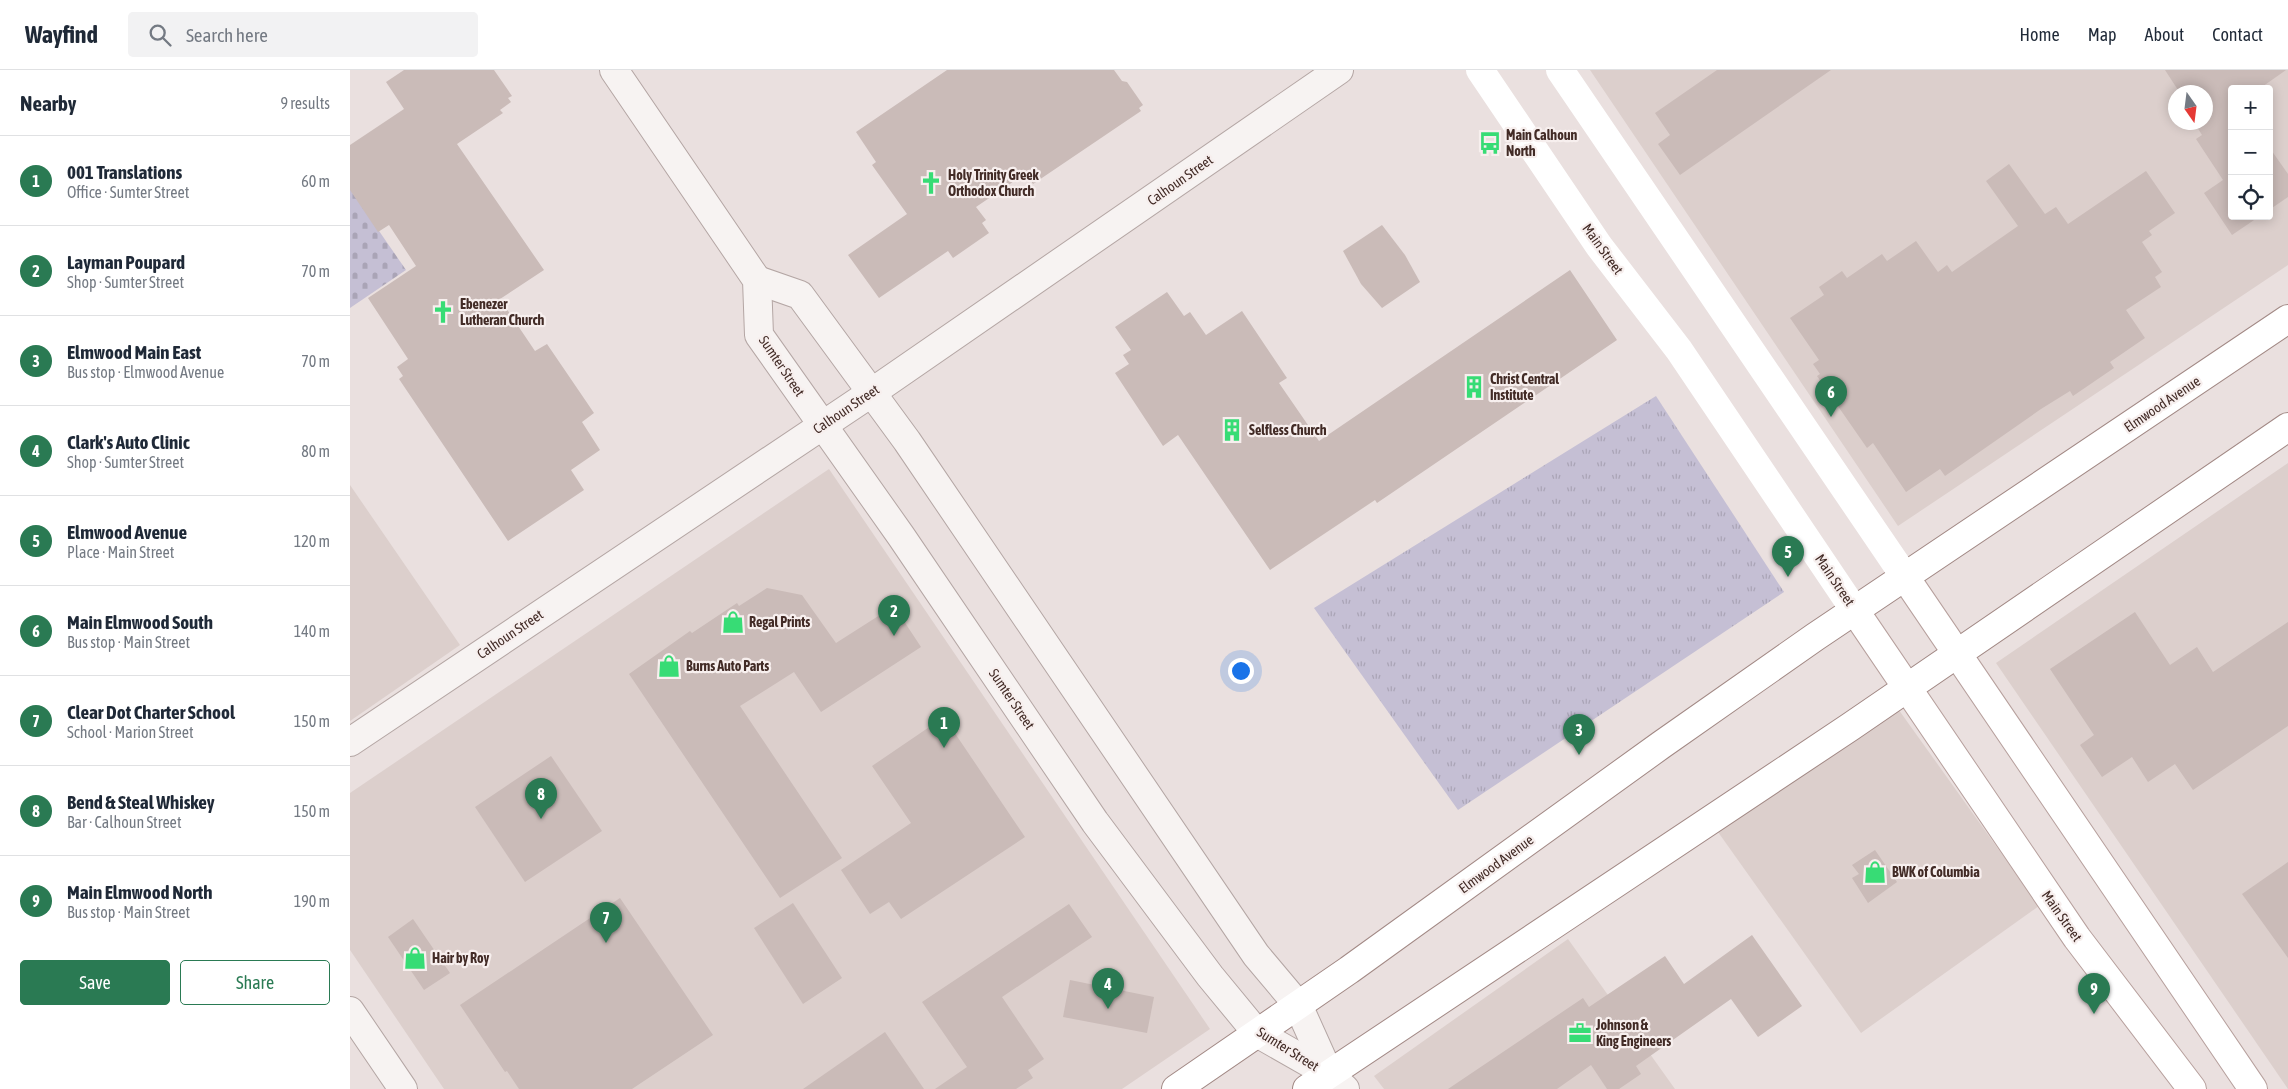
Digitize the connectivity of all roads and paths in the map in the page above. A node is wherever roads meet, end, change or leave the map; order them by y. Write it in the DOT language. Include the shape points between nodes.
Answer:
graph roads {
  1 [pos="614,70"];
  2 [pos="1339,70"];
  3 [pos="1480,70"];
  4 [pos="1560,70"];
  5 [pos="757,280"];
  6 [pos="2288,319"];
  7 [pos="871,393"];
  8 [pos="822,426"];
  9 [pos="2288,427"];
  10 [pos="1905,577"];
  11 [pos="1855,611"];
  12 [pos="1957,654"];
  13 [pos="1906,689"];
  14 [pos="350,742"];
  15 [pos="1298,1005"];
  16 [pos="350,1011"];
  17 [pos="1257,1033"];
  18 [pos="1327,1084"];
  19 [pos="403,1089"];
  20 [pos="1176,1089"];
  21 [pos="2192,1089"];
  22 [pos="2253,1089"];
  1 -- 5 [label="street"];
  2 -- 7 [label="street, Calhoun Street"];
  3 -- 11 [label="main road, Main Street" via="1599,246 1679,350"];
  4 -- 10 [label="main road"];
  5 -- 7 [label="street, Sumter Street" via="800,295"];
  5 -- 8 [label="street, Sumter Street" via="759,335"];
  6 -- 10 [label="main road, Elmwood Avenue"];
  7 -- 8 [label="street, Calhoun Street"];
  7 -- 15 [label="street, Sumter Street" via="1256,955"];
  8 -- 14 [label="street, Calhoun Street"];
  8 -- 17 [label="street, Sumter Street" via="901,536 1095,822 1210,976"];
  9 -- 12 [label="main road"];
  10 -- 11 [label="main road, Elmwood Avenue"];
  10 -- 12 [label="main road"];
  11 -- 13 [label="main road, Main Street"];
  11 -- 15 [label="main road, Elmwood Avenue" via="1661,745"];
  12 -- 13 [label="main road"];
  12 -- 22 [label="main road"];
  13 -- 18 [label="main road"];
  13 -- 21 [label="main road, Main Street" via="2077,938"];
  15 -- 17 [label="main road, Elmwood Avenue"];
  15 -- 18 [label="street, Sumter Street"];
  16 -- 19 [label="street"];
  17 -- 18 [label="street, Sumter Street"];
  17 -- 20 [label="main road, Elmwood Avenue"];
}
